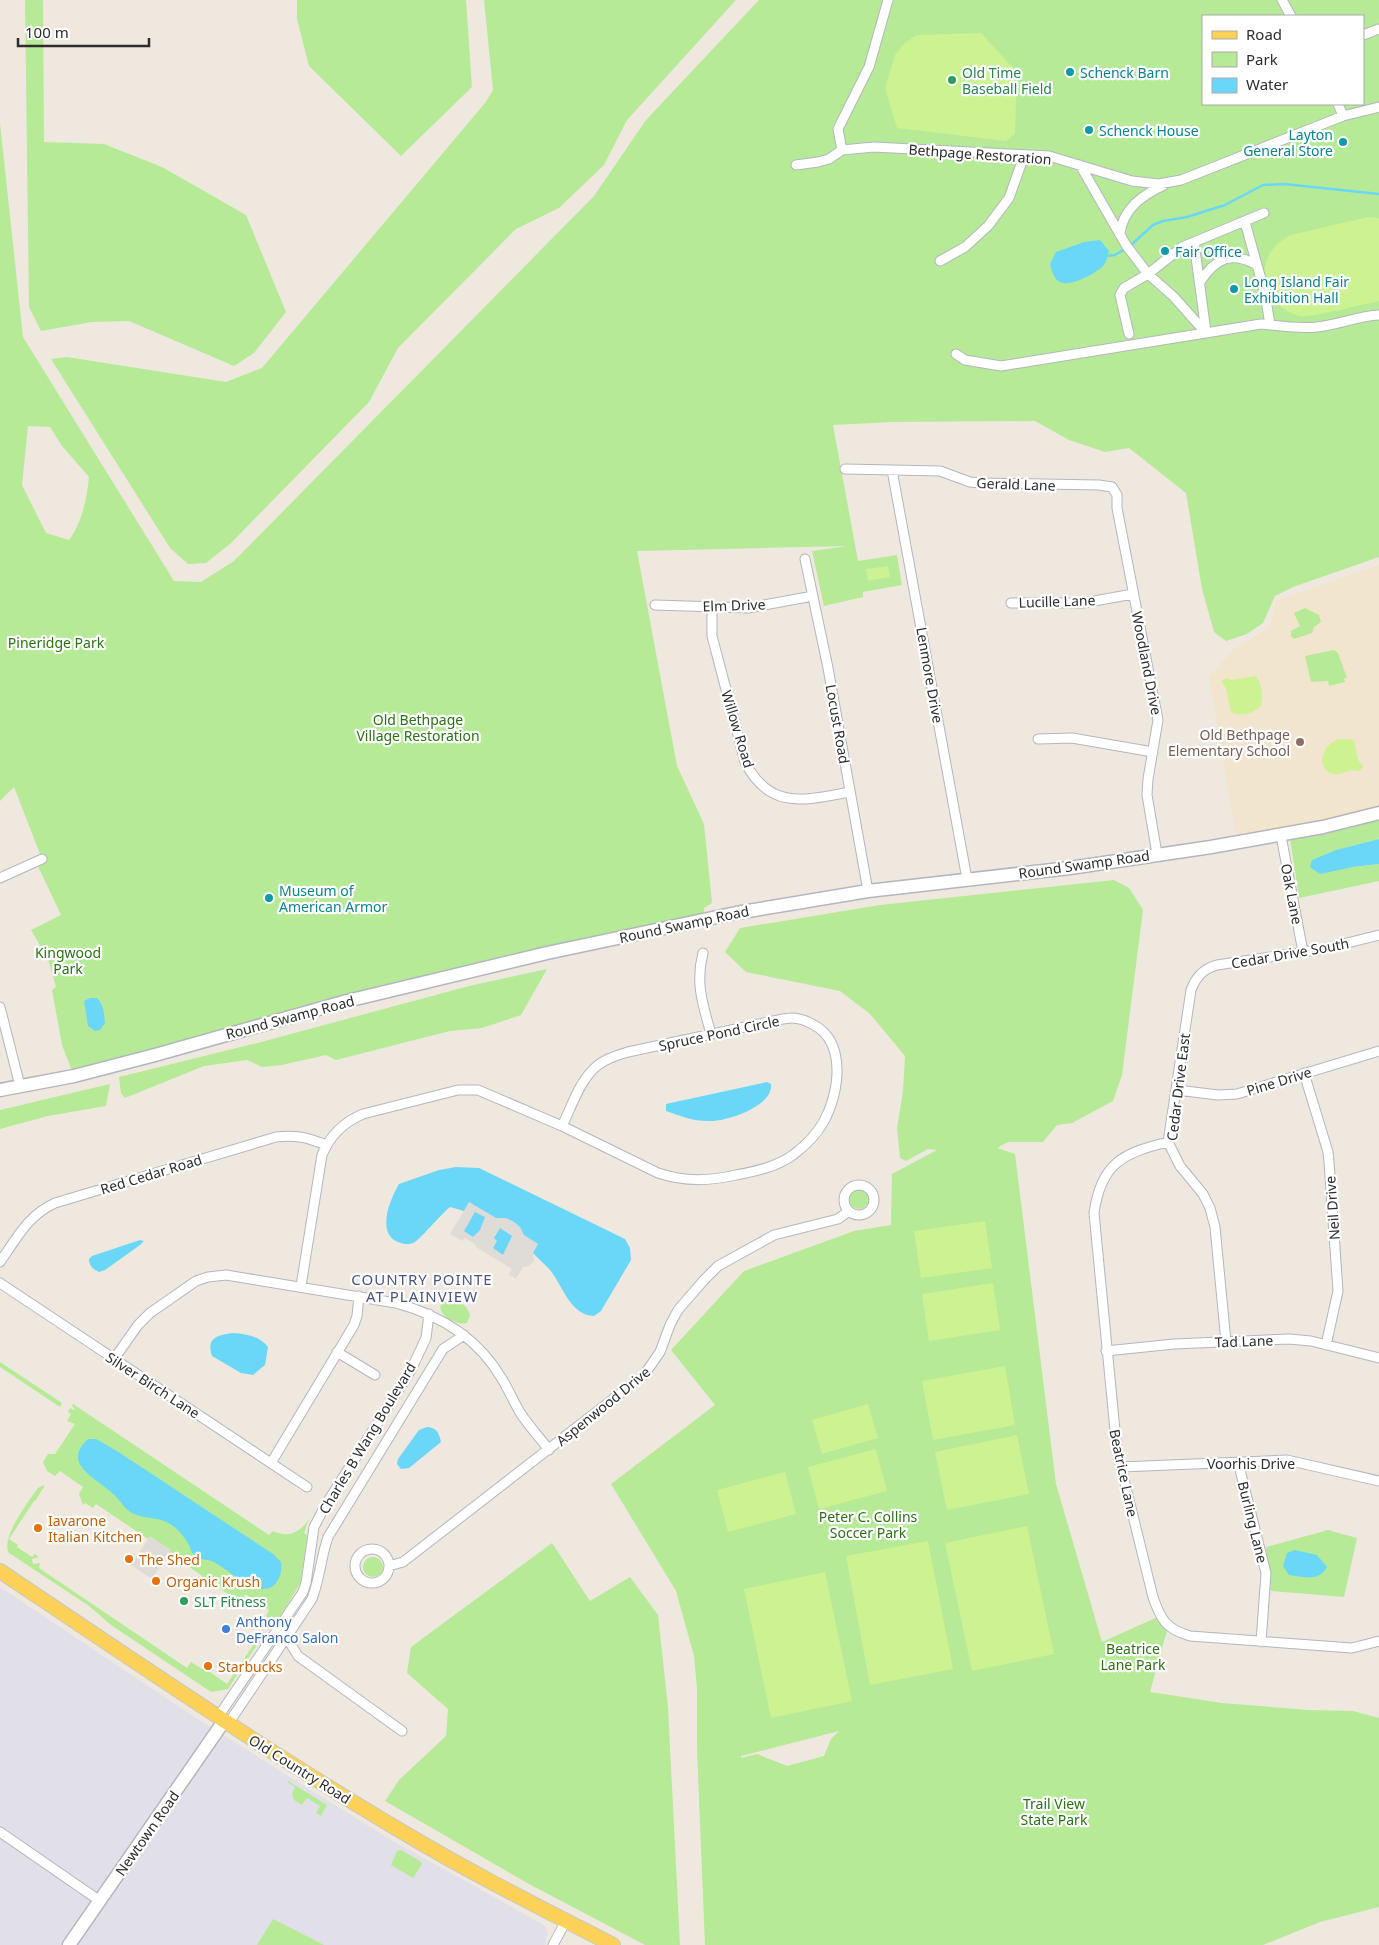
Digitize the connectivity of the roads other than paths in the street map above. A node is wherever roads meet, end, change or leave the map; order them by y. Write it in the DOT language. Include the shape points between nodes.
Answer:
graph roads {
  1 [pos="888,0"];
  2 [pos="1282,0"];
  3 [pos="1290,15"];
  4 [pos="1379,29"];
  5 [pos="1364,35"];
  6 [pos="1340,105"];
  7 [pos="1379,106"];
  8 [pos="1343,116"];
  9 [pos="842,150"];
  10 [pos="1024,156"];
  11 [pos="796,165"];
  12 [pos="1080,165"];
  13 [pos="1170,182"];
  14 [pos="1264,212"];
  15 [pos="1245,222"];
  16 [pos="1120,234"];
  17 [pos="1194,242"];
  18 [pos="940,261"];
  19 [pos="1257,265"];
  20 [pos="1148,274"];
  21 [pos="1200,282"];
  22 [pos="1379,314"];
  23 [pos="1270,325"];
  24 [pos="1206,333"];
  25 [pos="1129,334"];
  26 [pos="956,354"];
  27 [pos="845,469"];
  28 [pos="892,470"];
  29 [pos="1099,485"];
  30 [pos="805,559"];
  31 [pos="1134,594"];
  32 [pos="813,596"];
  33 [pos="1011,603"];
  34 [pos="655,605"];
  35 [pos="712,607"];
  36 [pos="1038,739"];
  37 [pos="1153,752"];
  38 [pos="850,792"];
  39 [pos="1379,813"];
  40 [pos="1281,836"];
  41 [pos="1157,854"];
  42 [pos="42,859"];
  43 [pos="0,878"];
  44 [pos="967,879"];
  45 [pos="868,891"];
  46 [pos="1379,935"];
  47 [pos="1303,952"];
  48 [pos="703,953"];
  49 [pos="1202,972"];
  50 [pos="0,1007"];
  51 [pos="711,1034"];
  52 [pos="1379,1051"];
  53 [pos="1304,1073"];
  54 [pos="20,1086"];
  55 [pos="0,1090"];
  56 [pos="1177,1090"];
  57 [pos="562,1126"];
  58 [pos="1168,1142"];
  59 [pos="326,1145"];
  60 [pos="849,1210"];
  61 [pos="0,1262"];
  62 [pos="0,1284"];
  63 [pos="301,1286"];
  64 [pos="359,1296"];
  65 [pos="429,1314"];
  66 [pos="464,1335"];
  67 [pos="1226,1342"];
  68 [pos="1326,1345"];
  69 [pos="1106,1351"];
  70 [pos="337,1352"];
  71 [pos="1379,1358"];
  72 [pos="114,1359"];
  73 [pos="375,1375"];
  74 [pos="549,1450"];
  75 [pos="1238,1462"];
  76 [pos="271,1463"];
  77 [pos="1121,1467"];
  78 [pos="1379,1481"];
  79 [pos="307,1487"];
  80 [pos="389,1566"];
  81 [pos="0,1571"];
  82 [pos="277,1631"];
  83 [pos="287,1638"];
  84 [pos="1379,1641"];
  85 [pos="1261,1642"];
  86 [pos="224,1720"];
  87 [pos="402,1731"];
  88 [pos="0,1832"];
  89 [pos="100,1901"];
  90 [pos="566,1921"];
  91 [pos="69,1945"];
  92 [pos="553,1945"];
  93 [pos="613,1945"];
  1 -- 9 [label="street" via="869,67 838,129"];
  2 -- 3 [label="street"];
  4 -- 5 [label="street"];
  6 -- 8 [label="street"];
  7 -- 8 [label="street, Bethpage Restoration"];
  8 -- 13 [label="street, Bethpage Restoration"];
  9 -- 10 [label="street, Bethpage Restoration" via="874,147"];
  9 -- 11 [label="street, Bethpage Restoration" via="828,159"];
  10 -- 12 [label="street, Bethpage Restoration" via="1049,156"];
  10 -- 18 [label="street" via="1009,198 988,226 965,247"];
  12 -- 13 [label="street, Bethpage Restoration" via="1132,181"];
  12 -- 16 [label="street"];
  13 -- 16 [label="street" via="1130,207"];
  14 -- 15 [label="street"];
  15 -- 17 [label="street"];
  15 -- 19 [label="street"];
  16 -- 20 [label="street"];
  17 -- 20 [label="street" via="1182,247"];
  17 -- 21 [label="street"];
  19 -- 21 [label="street" via="1248,259 1223,259 1210,268"];
  19 -- 23 [label="street"];
  20 -- 24 [label="street"];
  20 -- 25 [label="street" via="1124,288 1120,295"];
  21 -- 24 [label="street"];
  22 -- 23 [label="street" via="1317,327"];
  23 -- 24 [label="street"];
  24 -- 26 [label="street" via="1001,366 965,360"];
  27 -- 28 [label="street, Gerald Lane"];
  28 -- 29 [label="street, Gerald Lane" via="940,471 980,483"];
  28 -- 44 [label="street, Lenmore Drive"];
  29 -- 31 [label="street, Woodland Drive" via="1112,487 1117,495"];
  30 -- 32 [label="street, Locust Road"];
  31 -- 33 [label="street, Lucille Lane" via="1083,603"];
  31 -- 37 [label="street, Woodland Drive" via="1158,720"];
  32 -- 35 [label="street, Elm Drive" via="762,606"];
  32 -- 38 [label="street, Locust Road"];
  34 -- 35 [label="street, Elm Drive"];
  35 -- 38 [label="street, Willow Road" via="715,645 745,762 756,780 773,794 792,800"];
  36 -- 37 [label="street" via="1072,738"];
  37 -- 41 [label="street, Woodland Drive" via="1147,795"];
  38 -- 45 [label="street, Locust Road"];
  39 -- 40 [label="main road, Round Swamp Road"];
  40 -- 41 [label="main road, Round Swamp Road"];
  40 -- 47 [label="street, Oak Lane"];
  41 -- 44 [label="main road, Round Swamp Road" via="1070,868"];
  42 -- 43 [label="street"];
  44 -- 45 [label="main road, Round Swamp Road"];
  45 -- 54 [label="main road, Round Swamp Road" via="736,913 547,953 347,1001 83,1074"];
  46 -- 47 [label="street, Cedar Drive South"];
  47 -- 49 [label="street, Cedar Drive South" via="1217,966"];
  48 -- 51 [label="street" via="699,988"];
  49 -- 56 [label="street, Cedar Drive East" via="1191,990"];
  50 -- 54 [label="street"];
  51 -- 57 [label="street, Spruce Pond Circle" via="628,1052 599,1064 587,1076"];
  51 -- 57 [label="street, Spruce Pond Circle" via="793,1018 819,1028 828,1038 837,1067 831,1103 819,1128 794,1154 760,1170 705,1181 688,1180 658,1173"];
  52 -- 53 [label="street, Pine Drive"];
  53 -- 56 [label="street, Pine Drive" via="1237,1094"];
  53 -- 68 [label="street, Neil Drive" via="1329,1162 1338,1291"];
  54 -- 55 [label="main road, Round Swamp Road"];
  56 -- 58 [label="street, Cedar Drive East"];
  57 -- 59 [label="street, Spruce Pond Circle" via="478,1090 458,1090 363,1114 349,1120"];
  58 -- 67 [label="street, Cedar Drive East" via="1180,1166 1210,1208 1215,1227"];
  58 -- 69 [label="street, Beatrice Lane" via="1133,1152 1117,1163 1102,1181 1096,1196 1094,1228"];
  59 -- 61 [label="street, Red Cedar Road" via="293,1135 276,1138 55,1204 31,1218"];
  59 -- 63 [label="street, Spruce Pond Circle"];
  60 -- 74 [label="street, Aspenwood Drive" via="838,1219 774,1235 718,1266 678,1310 660,1352 644,1375"];
  62 -- 72 [label="street, Silver Birch Lane"];
  63 -- 64 [label="street"];
  63 -- 72 [label="street" via="226,1275 196,1281 150,1313"];
  64 -- 65 [label="street"];
  64 -- 70 [label="street" via="354,1325"];
  65 -- 66 [label="street"];
  65 -- 82 [label="street, Charles B Wang Boulevard" via="426,1338 411,1370 314,1527 304,1588"];
  66 -- 74 [label="street" via="496,1370 521,1414"];
  66 -- 83 [label="street, Charles B Wang Boulevard" via="443,1349 328,1537 316,1587"];
  67 -- 68 [label="street, Tad Lane" via="1289,1339"];
  67 -- 69 [label="street, Tad Lane"];
  68 -- 71 [label="street, Tad Lane"];
  69 -- 77 [label="street, Beatrice Lane"];
  70 -- 73 [label="street"];
  70 -- 76 [label="street"];
  72 -- 76 [label="street, Silver Birch Lane"];
  74 -- 80 [label="street, Aspenwood Drive" via="403,1562"];
  75 -- 77 [label="street, Voorhis Drive"];
  75 -- 78 [label="street, Voorhis Drive" via="1287,1460"];
  75 -- 85 [label="street, Burling Lane" via="1266,1573"];
  76 -- 79 [label="street, Silver Birch Lane"];
  77 -- 85 [label="street, Beatrice Lane" via="1153,1598 1165,1623 1190,1636"];
  81 -- 86 [label="main road, Old Country Road"];
  82 -- 83 [label="street"];
  82 -- 86 [label="street, Charles B Wang Boulevard"];
  83 -- 86 [label="street, Charles B Wang Boulevard"];
  83 -- 87 [label="street" via="298,1656"];
  84 -- 85 [label="street, Beatrice Lane" via="1352,1648"];
  86 -- 89 [label="main road, Newtown Road"];
  86 -- 90 [label="main road, Old Country Road" via="404,1833"];
  88 -- 89 [label="street"];
  89 -- 91 [label="main road, Newtown Road"];
  90 -- 92 [label="street"];
  90 -- 93 [label="main road, Old Country Road"];
}
